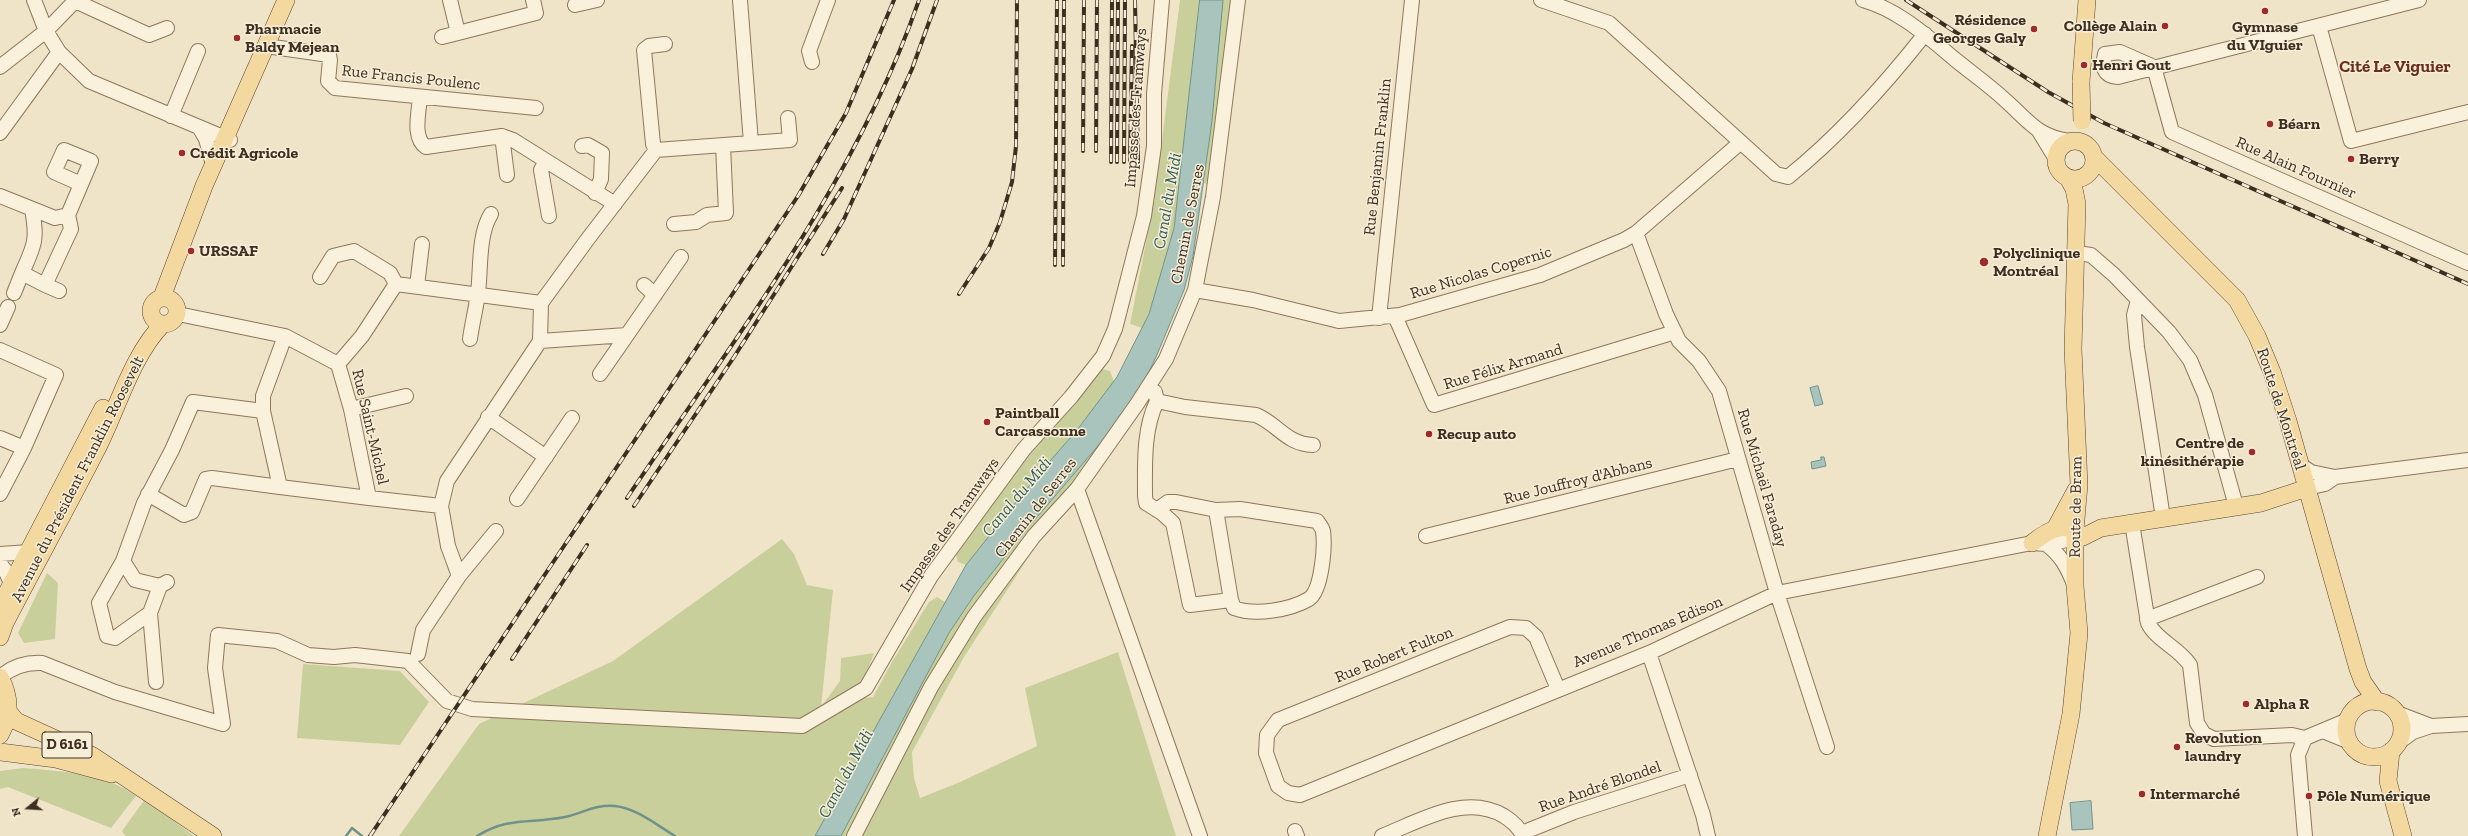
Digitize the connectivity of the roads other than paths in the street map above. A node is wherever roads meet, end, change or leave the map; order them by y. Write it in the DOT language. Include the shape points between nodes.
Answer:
graph roads {
  1 [pos="286,0"];
  2 [pos="450,0"];
  3 [pos="533,0"];
  4 [pos="597,0"];
  5 [pos="740,0"];
  6 [pos="828,0"];
  7 [pos="1162,0"];
  8 [pos="1238,0"];
  9 [pos="1412,0"];
  10 [pos="1541,0"];
  11 [pos="1863,0"];
  12 [pos="2087,0"];
  13 [pos="2419,0"];
  14 [pos="76,1"];
  15 [pos="36,2"];
  16 [pos="575,5"];
  17 [pos="2319,26"];
  18 [pos="167,28"];
  19 [pos="46,31"];
  20 [pos="458,33"];
  21 [pos="1924,34"];
  22 [pos="442,37"];
  23 [pos="665,44"];
  24 [pos="266,46"];
  25 [pos="198,51"];
  26 [pos="59,52"];
  27 [pos="812,62"];
  28 [pos="0,67"];
  29 [pos="420,97"];
  30 [pos="536,108"];
  31 [pos="2468,112"];
  32 [pos="172,116"];
  33 [pos="788,118"];
  34 [pos="199,128"];
  35 [pos="2038,131"];
  36 [pos="0,133"];
  37 [pos="502,136"];
  38 [pos="227,139"];
  39 [pos="1741,142"];
  40 [pos="751,143"];
  41 [pos="723,145"];
  42 [pos="582,146"];
  43 [pos="2082,146"];
  44 [pos="656,150"];
  45 [pos="2056,159"];
  46 [pos="546,161"];
  47 [pos="213,165"];
  48 [pos="508,175"];
  49 [pos="2068,178"];
  50 [pos="81,184"];
  51 [pos="595,193"];
  52 [pos="0,196"];
  53 [pos="615,204"];
  54 [pos="32,210"];
  55 [pos="492,214"];
  56 [pos="68,215"];
  57 [pos="549,216"];
  58 [pos="674,224"];
  59 [pos="1636,233"];
  60 [pos="422,244"];
  61 [pos="2077,253"];
  62 [pos="680,257"];
  63 [pos="2468,263"];
  64 [pos="22,273"];
  65 [pos="320,277"];
  66 [pos="396,284"];
  67 [pos="45,285"];
  68 [pos="644,285"];
  69 [pos="417,286"];
  70 [pos="1194,290"];
  71 [pos="59,291"];
  72 [pos="14,293"];
  73 [pos="655,294"];
  74 [pos="478,295"];
  75 [pos="2138,300"];
  76 [pos="542,303"];
  77 [pos="171,304"];
  78 [pos="8,307"];
  79 [pos="1395,316"];
  80 [pos="1379,318"];
  81 [pos="158,320"];
  82 [pos="0,325"];
  83 [pos="1674,332"];
  84 [pos="627,335"];
  85 [pos="285,336"];
  86 [pos="470,339"];
  87 [pos="540,341"];
  88 [pos="0,350"];
  89 [pos="338,364"];
  90 [pos="600,374"];
  91 [pos="1153,379"];
  92 [pos="406,396"];
  93 [pos="1157,401"];
  94 [pos="351,409"];
  95 [pos="264,411"];
  96 [pos="488,417"];
  97 [pos="572,418"];
  98 [pos="0,438"];
  99 [pos="1313,445"];
  100 [pos="24,448"];
  101 [pos="546,457"];
  102 [pos="2297,457"];
  103 [pos="1738,459"];
  104 [pos="2468,460"];
  105 [pos="2330,481"];
  106 [pos="2079,485"];
  107 [pos="280,487"];
  108 [pos="2307,488"];
  109 [pos="1077,489"];
  110 [pos="0,494"];
  111 [pos="148,494"];
  112 [pos="369,498"];
  113 [pos="2279,498"];
  114 [pos="517,499"];
  115 [pos="441,506"];
  116 [pos="2236,506"];
  117 [pos="1157,510"];
  118 [pos="1216,510"];
  119 [pos="2313,512"];
  120 [pos="2163,518"];
  121 [pos="2132,523"];
  122 [pos="2056,527"];
  123 [pos="2101,528"];
  124 [pos="496,531"];
  125 [pos="2078,535"];
  126 [pos="1426,536"];
  127 [pos="2039,544"];
  128 [pos="29,552"];
  129 [pos="0,554"];
  130 [pos="123,561"];
  131 [pos="0,564"];
  132 [pos="459,576"];
  133 [pos="2257,577"];
  134 [pos="12,585"];
  135 [pos="2075,586"];
  136 [pos="1777,593"];
  137 [pos="1231,600"];
  138 [pos="0,606"];
  139 [pos="150,613"];
  140 [pos="2147,619"];
  141 [pos="2079,633"];
  142 [pos="0,637"];
  143 [pos="1649,653"];
  144 [pos="418,654"];
  145 [pos="2358,669"];
  146 [pos="0,677"];
  147 [pos="156,682"];
  148 [pos="1558,689"];
  149 [pos="2377,702"];
  150 [pos="8,711"];
  151 [pos="2397,713"];
  152 [pos="2352,714"];
  153 [pos="2468,724"];
  154 [pos="2431,726"];
  155 [pos="2324,731"];
  156 [pos="0,735"];
  157 [pos="2305,738"];
  158 [pos="2350,742"];
  159 [pos="2395,746"];
  160 [pos="1827,747"];
  161 [pos="0,752"];
  162 [pos="2369,756"];
  163 [pos="56,759"];
  164 [pos="0,763"];
  165 [pos="1690,775"];
  166 [pos="127,778"];
  167 [pos="2388,781"];
  168 [pos="1278,786"];
  169 [pos="210,834"];
  170 [pos="1522,834"];
  171 [pos="854,836"];
  172 [pos="1200,836"];
  173 [pos="1382,836"];
  174 [pos="1708,836"];
  175 [pos="2047,836"];
  176 [pos="2305,836"];
  177 [pos="2403,836"];
  1 -- 24 [label="main road"];
  2 -- 20 [label="street"];
  3 -- 20 [label="street" via="536,13"];
  4 -- 16 [label="street"];
  5 -- 40 [label="street"];
  6 -- 27 [label="street" via="809,50"];
  7 -- 146 [label="street, Impasse des Tramways" via="1154,94 1154,146 1144,216 1115,329 1103,356 1071,398 1024,449 931,576 866,688 802,726 472,709 447,701 408,661 355,655 334,658 308,655 277,641 218,635 215,668 223,724 122,695 42,664 30,662 7,671"];
  8 -- 70 [label="street, Chemin de Serres" via="1213,197"];
  9 -- 80 [label="street, Rue Benjamin Franklin"];
  10 -- 39 [label="street" via="1609,23"];
  11 -- 21 [label="street" via="1888,10"];
  12 -- 43 [label="main road, bridge" via="2080,82"];
  13 -- 17 [label="street"];
  14 -- 18 [label="street" via="149,35"];
  14 -- 19 [label="street"];
  15 -- 19 [label="street"];
  17 -- 31 [label="street" via="2351,141"];
  17 -- 63 [label="street, Rue Alain Fournier" via="2154,67 2172,132"];
  19 -- 26 [label="street"];
  19 -- 28 [label="street"];
  20 -- 22 [label="street"];
  21 -- 35 [label="street" via="2003,98"];
  21 -- 39 [label="street" via="1886,83 1788,177 1776,174"];
  23 -- 44 [label="street" via="649,46 644,50 653,144"];
  24 -- 29 [label="street, Rue Francis Poulenc" via="329,55 328,81 335,88"];
  24 -- 38 [label="main road"];
  25 -- 32 [label="street"];
  26 -- 32 [label="street" via="89,82"];
  26 -- 36 [label="street"];
  29 -- 30 [label="street, Rue Francis Poulenc"];
  29 -- 37 [label="street" via="418,137 420,143 426,147"];
  32 -- 34 [label="street"];
  33 -- 40 [label="street" via="790,140"];
  34 -- 38 [label="street"];
  34 -- 47 [label="street" via="206,139"];
  35 -- 43 [label="street" via="2050,138"];
  35 -- 45 [label="street"];
  37 -- 46 [label="street"];
  37 -- 48 [label="street"];
  38 -- 47 [label="main road"];
  38 -- 77 [label="main road" via="175,282"];
  39 -- 59 [label="street, Rue Nicolas Copernic"];
  40 -- 41 [label="street"];
  41 -- 44 [label="street"];
  41 -- 58 [label="street" via="726,213 707,215 696,222"];
  42 -- 51 [label="street" via="588,145 602,153 601,179"];
  43 -- 45 [label="main road" via="2060,148"];
  43 -- 49 [label="main road" via="2090,173 2080,179"];
  43 -- 102 [label="main road, Route de Montréal" via="2237,300 2257,336 2272,372"];
  44 -- 53 [label="street"];
  45 -- 49 [label="main road" via="2058,168"];
  46 -- 51 [label="street"];
  46 -- 57 [label="street" via="541,170"];
  47 -- 77 [label="main road" via="180,244"];
  49 -- 61 [label="main road, Route de Bram" via="2074,189 2077,204"];
  50 -- 56 [label="street"];
  51 -- 53 [label="street"];
  52 -- 54 [label="street"];
  53 -- 76 [label="street"];
  54 -- 56 [label="street" via="55,218"];
  54 -- 64 [label="street" via="36,229 35,243"];
  55 -- 74 [label="street" via="487,221 484,237"];
  56 -- 67 [label="street" via="71,228"];
  59 -- 79 [label="street, Rue Nicolas Copernic" via="1540,275"];
  59 -- 83 [label="street, Rue Michaël Faraday"];
  60 -- 69 [label="street"];
  61 -- 75 [label="street" via="2092,255"];
  61 -- 106 [label="main road, Route de Bram" via="2073,349"];
  62 -- 73 [label="street"];
  64 -- 67 [label="street"];
  64 -- 72 [label="street"];
  65 -- 66 [label="street" via="333,256 354,251 390,273"];
  66 -- 69 [label="street"];
  66 -- 89 [label="street" via="362,336"];
  67 -- 71 [label="street"];
  68 -- 73 [label="street"];
  69 -- 74 [label="street"];
  70 -- 80 [label="street, Rue Nicolas Copernic" via="1297,310 1338,321"];
  70 -- 91 [label="street, Chemin de Serres" via="1166,359"];
  73 -- 84 [label="street"];
  74 -- 76 [label="street"];
  74 -- 86 [label="street"];
  75 -- 116 [label="street" via="2169,332 2190,360 2205,395"];
  75 -- 120 [label="street" via="2134,315 2137,348"];
  76 -- 87 [label="street"];
  77 -- 81 [label="main road" via="172,322"];
  77 -- 81 [label="main road" via="158,299 151,307"];
  77 -- 85 [label="street, Rue Saint-Michel"];
  78 -- 82 [label="street"];
  79 -- 80 [label="street, Rue Nicolas Copernic"];
  79 -- 83 [label="street, Rue Félix Armand" via="1434,405"];
  81 -- 128 [label="main road, Avenue du Président Franklin Roosevelt"];
  81 -- 142 [label="main road, Avenue du Président Franklin Roosevelt" via="97,448"];
  83 -- 103 [label="street, Rue Michaël Faraday" via="1719,390"];
  84 -- 87 [label="street"];
  84 -- 90 [label="street"];
  85 -- 89 [label="street, Rue Saint-Michel"];
  85 -- 95 [label="street" via="263,396"];
  87 -- 96 [label="street"];
  88 -- 100 [label="street" via="56,375"];
  89 -- 94 [label="street, Rue Saint-Michel"];
  91 -- 93 [label="street"];
  91 -- 109 [label="street, Chemin de Serres"];
  92 -- 94 [label="street"];
  93 -- 99 [label="street" via="1185,407 1256,415 1265,418 1292,441"];
  93 -- 117 [label="street" via="1151,413 1146,449 1145,496 1146,503"];
  94 -- 112 [label="street, Rue Saint-Michel"];
  95 -- 107 [label="street"];
  95 -- 111 [label="street" via="193,402 172,450"];
  96 -- 101 [label="street"];
  96 -- 115 [label="street" via="447,481"];
  97 -- 101 [label="street"];
  98 -- 100 [label="street"];
  100 -- 110 [label="street"];
  101 -- 114 [label="street"];
  102 -- 105 [label="street" via="2311,472"];
  102 -- 108 [label="main road, Route de Montréal"];
  102 -- 113 [label="main road" via="2292,480"];
  103 -- 126 [label="street, Rue Jouffroy d'Abbans"];
  103 -- 136 [label="street, Rue Michaël Faraday"];
  104 -- 105 [label="street"];
  105 -- 108 [label="street"];
  105 -- 119 [label="street"];
  106 -- 122 [label="main road"];
  106 -- 123 [label="main road" via="2088,519 2093,525"];
  106 -- 125 [label="main road, Route de Bram"];
  107 -- 111 [label="street" via="206,479 192,512 184,515"];
  107 -- 112 [label="street"];
  108 -- 113 [label="main road"];
  108 -- 119 [label="main road, Route de Montréal"];
  109 -- 171 [label="street, Chemin de Serres" via="1034,536 974,617 931,687"];
  109 -- 172 [label="street"];
  111 -- 130 [label="street"];
  112 -- 115 [label="street, Rue Saint-Michel"];
  113 -- 116 [label="main road"];
  113 -- 119 [label="main road"];
  115 -- 132 [label="street" via="448,546"];
  116 -- 120 [label="main road"];
  117 -- 118 [label="street" via="1168,502"];
  117 -- 137 [label="street" via="1173,524 1190,605"];
  118 -- 137 [label="street"];
  118 -- 137 [label="street" via="1240,509 1308,518 1317,521 1323,530 1323,560 1316,587 1310,598 1272,610 1241,611 1234,608"];
  119 -- 145 [label="main road, Route de Montréal"];
  120 -- 121 [label="main road"];
  121 -- 123 [label="main road"];
  121 -- 140 [label="street"];
  122 -- 125 [label="main road"];
  122 -- 127 [label="main road"];
  123 -- 125 [label="main road"];
  124 -- 132 [label="street"];
  125 -- 127 [label="street, Avenue Thomas Edison"];
  125 -- 135 [label="main road, Route de Bram"];
  125 -- 141 [label="main road" via="2083,599"];
  127 -- 135 [label="street" via="2056,551 2065,563"];
  127 -- 136 [label="street, Avenue Thomas Edison"];
  128 -- 129 [label="street"];
  128 -- 134 [label="main road, Avenue du Président Franklin Roosevelt"];
  130 -- 139 [label="street" via="135,580 163,584"];
  130 -- 139 [label="street" via="99,603 107,636 115,638"];
  131 -- 134 [label="street" via="6,570"];
  132 -- 144 [label="street" via="423,630"];
  133 -- 140 [label="street"];
  134 -- 138 [label="main road, Avenue du Président Franklin Roosevelt"];
  135 -- 141 [label="main road, Route de Bram"];
  136 -- 143 [label="street, Avenue Thomas Edison"];
  136 -- 160 [label="street, Rue Michaël Faraday"];
  139 -- 147 [label="street"];
  140 -- 157 [label="street" via="2154,631 2185,657 2190,665 2197,723 2208,737 2214,739 2292,735"];
  141 -- 175 [label="main road, Route de Bram" via="2071,714"];
  143 -- 148 [label="street, Avenue Thomas Edison"];
  143 -- 165 [label="street"];
  145 -- 149 [label="main road, Route de Montréal" via="2363,682"];
  145 -- 152 [label="main road, Route de Montréal"];
  146 -- 150 [label="main road" via="8,700"];
  148 -- 168 [label="street, Avenue Thomas Edison" via="1318,789 1300,795 1288,793"];
  148 -- 168 [label="street, Rue Robert Fulton" via="1536,637 1526,628 1510,627 1278,720 1267,735 1266,753"];
  149 -- 151 [label="main road" via="2385,704"];
  149 -- 152 [label="main road" via="2363,704"];
  150 -- 156 [label="main road" via="5,727"];
  150 -- 166 [label="main road, D 6161" via="16,721 93,756"];
  151 -- 154 [label="street"];
  151 -- 159 [label="main road" via="2402,727"];
  152 -- 155 [label="street"];
  152 -- 158 [label="main road" via="2346,728"];
  153 -- 154 [label="street"];
  154 -- 159 [label="street" via="2412,732"];
  155 -- 157 [label="street"];
  155 -- 158 [label="street"];
  157 -- 176 [label="street" via="2298,755"];
  158 -- 162 [label="main road" via="2354,749"];
  159 -- 162 [label="main road" via="2384,755"];
  159 -- 167 [label="main road"];
  161 -- 163 [label="main road, D 6161"];
  162 -- 167 [label="main road"];
  163 -- 164 [label="main road, D 6161"];
  163 -- 166 [label="main road, D 6161"];
  165 -- 170 [label="street, Rue André Blondel" via="1574,812"];
  165 -- 174 [label="street"];
  166 -- 169 [label="main road, D 6161"];
  167 -- 177 [label="main road"];
  170 -- 173 [label="street" via="1512,821 1494,810 1469,806 1451,809"];
}
